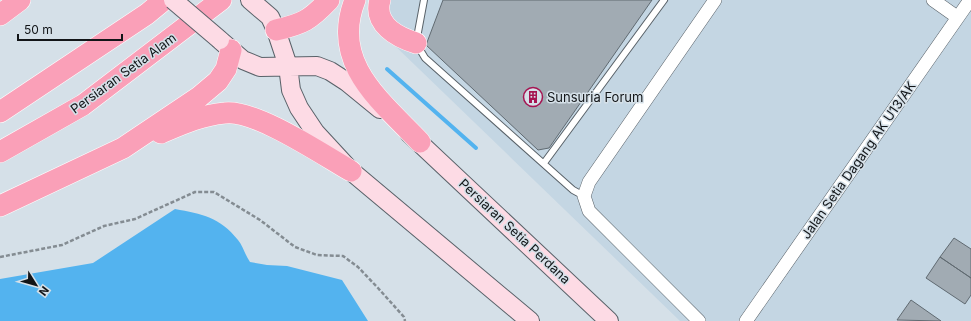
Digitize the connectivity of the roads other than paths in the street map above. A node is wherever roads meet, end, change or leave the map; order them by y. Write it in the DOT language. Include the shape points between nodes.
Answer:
graph roads {
  1 [pos="164,0"];
  2 [pos="173,0"];
  3 [pos="221,0"];
  4 [pos="329,0"];
  5 [pos="355,0"];
  6 [pos="380,0"];
  7 [pos="424,0"];
  8 [pos="664,0"];
  9 [pos="715,0"];
  10 [pos="933,0"];
  11 [pos="970,0"];
  12 [pos="253,2"];
  13 [pos="958,17"];
  14 [pos="276,30"];
  15 [pos="416,43"];
  16 [pos="226,45"];
  17 [pos="288,66"];
  18 [pos="0,112"];
  19 [pos="420,142"];
  20 [pos="122,148"];
  21 [pos="0,152"];
  22 [pos="544,163"];
  23 [pos="351,170"];
  24 [pos="584,196"];
  25 [pos="0,206"];
  26 [pos="530,321"];
  27 [pos="610,321"];
  28 [pos="699,321"];
  29 [pos="746,321"];
  1 -- 18 [label="highway"];
  2 -- 16 [label="main road, Persiaran Setia Perdana, bridge"];
  3 -- 21 [label="highway, Persiaran Setia Alam" via="83,105"];
  4 -- 14 [label="highway" via="299,26"];
  5 -- 19 [label="highway" via="351,11 349,40 353,62 367,86"];
  6 -- 15 [label="highway" via="380,17 388,30"];
  7 -- 15 [label="lane"];
  8 -- 22 [label="lane"];
  9 -- 24 [label="street" via="589,182"];
  10 -- 13 [label="street"];
  11 -- 13 [label="street, Jalan Setia Dagang AK U13/AK"];
  12 -- 14 [label="main road" via="270,17"];
  13 -- 29 [label="street, Jalan Setia Dagang AK U13/AK"];
  14 -- 17 [label="main road"];
  15 -- 22 [label="lane" via="434,68"];
  16 -- 17 [label="main road, Persiaran Setia Perdana" via="243,60 260,67"];
  16 -- 20 [label="highway" via="226,69 218,82"];
  17 -- 19 [label="main road, Persiaran Setia Perdana" via="317,66 330,71"];
  17 -- 23 [label="main road" via="291,90 299,108 315,132"];
  19 -- 27 [label="main road, Persiaran Setia Perdana"];
  20 -- 23 [label="highway" via="197,118 226,112 258,119"];
  20 -- 25 [label="highway"];
  22 -- 24 [label="lane" via="573,190"];
  23 -- 26 [label="main road"];
  24 -- 28 [label="street" via="589,211"];
}
